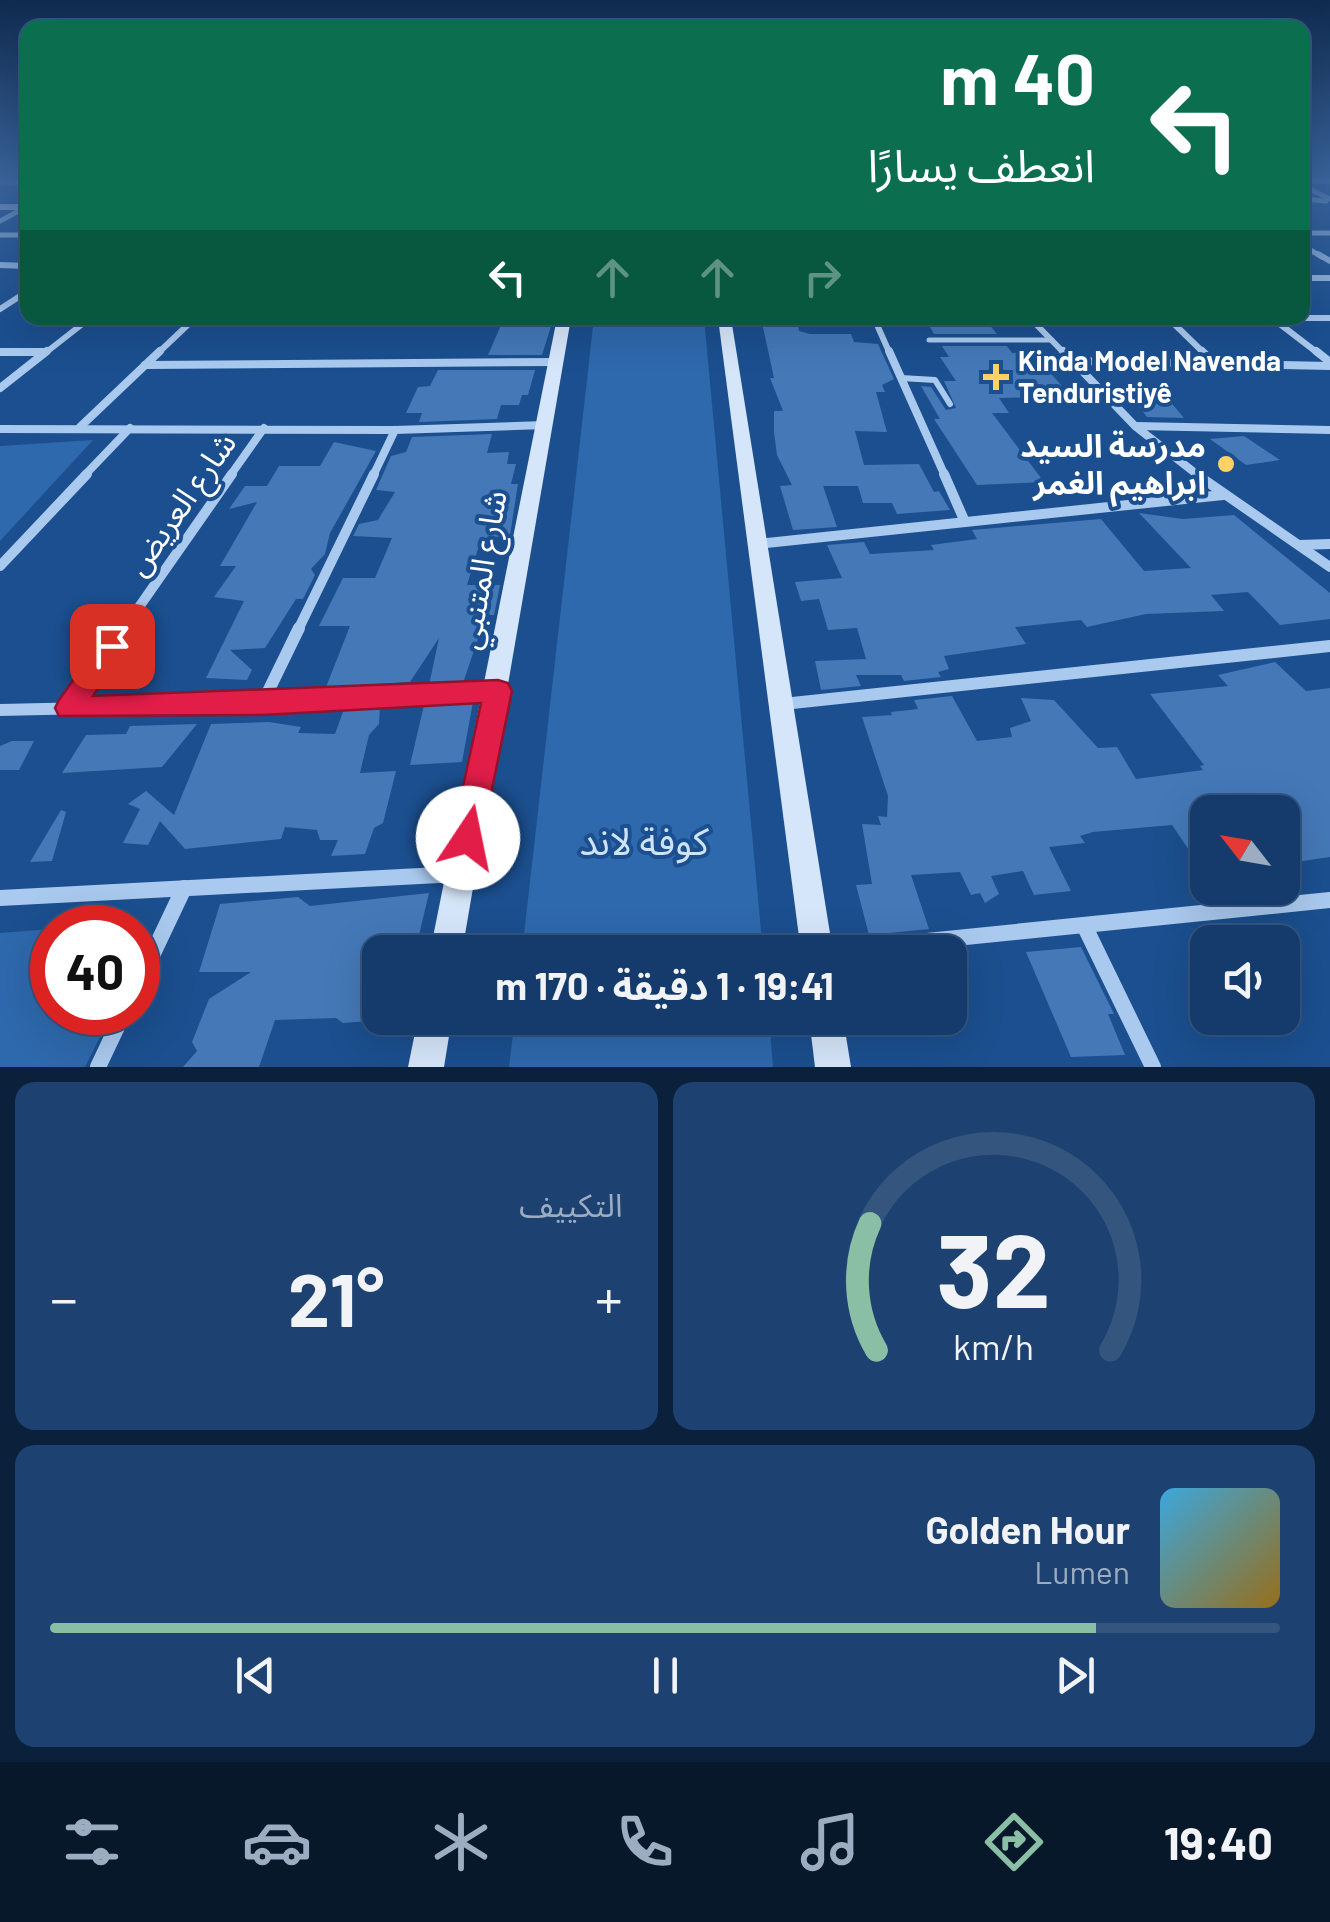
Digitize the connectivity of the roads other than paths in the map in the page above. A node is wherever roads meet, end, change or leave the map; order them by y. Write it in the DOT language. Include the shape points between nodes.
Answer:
graph roads {
  1 [pos="81,325"];
  2 [pos="188,325"];
  3 [pos="563,325"];
  4 [pos="725,325"];
  5 [pos="877,325"];
  6 [pos="1037,325"];
  7 [pos="1175,325"];
  8 [pos="1281,325"];
  9 [pos="929,340"];
  10 [pos="1052,340"];
  11 [pos="0,352"];
  12 [pos="46,352"];
  13 [pos="1070,361"];
  14 [pos="556,362"];
  15 [pos="1215,364"];
  16 [pos="1330,364"];
  17 [pos="146,365"];
  18 [pos="901,378"];
  19 [pos="0,388"];
  20 [pos="950,404"];
  21 [pos="546,425"];
  22 [pos="1136,426"];
  23 [pos="79,428"];
  24 [pos="130,428"];
  25 [pos="264,428"];
  26 [pos="0,429"];
  27 [pos="396,430"];
  28 [pos="1330,430"];
  29 [pos="1223,495"];
  30 [pos="965,522"];
  31 [pos="756,544"];
  32 [pos="1330,544"];
  33 [pos="1298,546"];
  34 [pos="0,566"];
  35 [pos="1330,567"];
  36 [pos="1330,646"];
  37 [pos="498,691"];
  38 [pos="262,704"];
  39 [pos="782,704"];
  40 [pos="69,708"];
  41 [pos="0,710"];
  42 [pos="461,874"];
  43 [pos="184,888"];
  44 [pos="0,898"];
  45 [pos="1330,900"];
  46 [pos="1084,925"];
  47 [pos="449,935"];
  48 [pos="816,935"];
  49 [pos="967,937"];
  50 [pos="160,938"];
  51 [pos="113,1035"];
  52 [pos="431,1035"];
  53 [pos="828,1035"];
  54 [pos="98,1067"];
  55 [pos="426,1067"];
  56 [pos="833,1067"];
  57 [pos="1153,1067"];
  1 -- 12 [label="street"];
  2 -- 17 [label="street"];
  3 -- 14 [label="street, شارع المتنبي"];
  4 -- 31 [label="street"];
  5 -- 18 [label="street"];
  6 -- 10 [label="street"];
  7 -- 15 [label="street"];
  8 -- 16 [label="street"];
  9 -- 10 [label="lane"];
  10 -- 13 [label="street"];
  11 -- 12 [label="street"];
  12 -- 19 [label="street"];
  13 -- 15 [label="street"];
  13 -- 22 [label="street"];
  14 -- 17 [label="street"];
  14 -- 21 [label="street, شارع المتنبي"];
  15 -- 16 [label="street"];
  17 -- 23 [label="street"];
  18 -- 20 [label="lane" via="935,380"];
  18 -- 30 [label="street"];
  21 -- 27 [label="street"];
  21 -- 37 [label="street, شارع المتنبي"];
  22 -- 28 [label="street"];
  22 -- 29 [label="street"];
  23 -- 24 [label="street"];
  23 -- 26 [label="street"];
  24 -- 25 [label="street"];
  24 -- 34 [label="street"];
  25 -- 27 [label="street"];
  25 -- 40 [label="street, شارع العريض"];
  27 -- 38 [label="street"];
  29 -- 30 [label="street"];
  29 -- 33 [label="street"];
  30 -- 31 [label="street"];
  31 -- 39 [label="street"];
  32 -- 33 [label="street"];
  33 -- 35 [label="street"];
  36 -- 39 [label="street"];
  37 -- 38 [label="street"];
  37 -- 42 [label="street, شارع المتنبي"];
  38 -- 40 [label="street"];
  39 -- 48 [label="street"];
  40 -- 41 [label="street"];
  42 -- 43 [label="street"];
  42 -- 47 [label="street, شارع المتنبي"];
  43 -- 44 [label="street"];
  43 -- 50 [label="street"];
  45 -- 46 [label="street"];
  46 -- 49 [label="street"];
  46 -- 57 [label="street"];
  51 -- 54 [label="street"];
  52 -- 55 [label="street"];
  53 -- 56 [label="street"];
}
